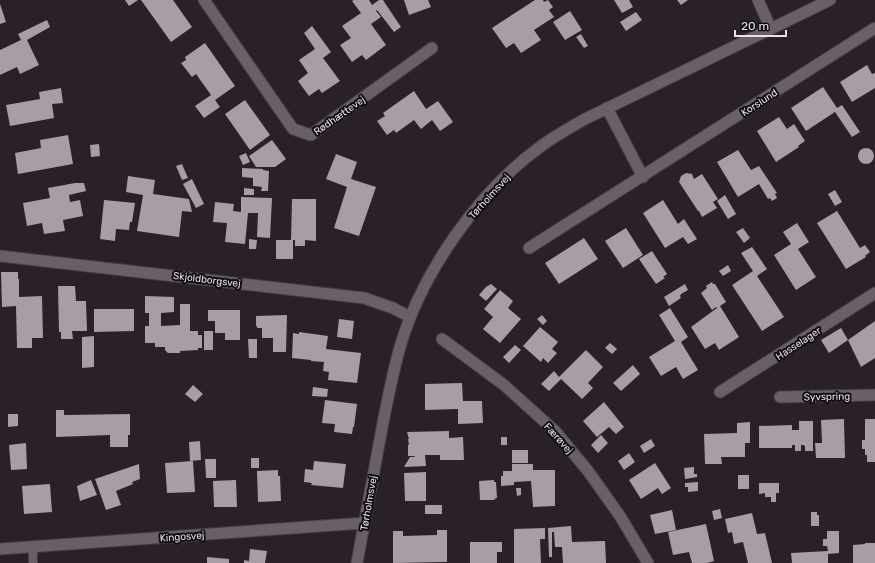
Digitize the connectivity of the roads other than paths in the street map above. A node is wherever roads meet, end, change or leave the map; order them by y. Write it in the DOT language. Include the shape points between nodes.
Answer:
graph roads {
  1 [pos="204,0"];
  2 [pos="758,0"];
  3 [pos="830,0"];
  4 [pos="771,28"];
  5 [pos="875,28"];
  6 [pos="432,48"];
  7 [pos="607,108"];
  8 [pos="642,177"];
  9 [pos="529,248"];
  10 [pos="0,256"];
  11 [pos="875,293"];
  12 [pos="410,317"];
  13 [pos="442,339"];
  14 [pos="720,392"];
  15 [pos="875,395"];
  16 [pos="780,397"];
  17 [pos="364,523"];
  18 [pos="33,547"];
  19 [pos="0,549"];
  20 [pos="33,563"];
  21 [pos="357,563"];
  22 [pos="648,563"];
  1 -- 6 [label="street, Rødhættevej" via="293,129 311,136"];
  2 -- 4 [label="street"];
  3 -- 4 [label="street, Tørholmsvej"];
  4 -- 7 [label="street, Tørholmsvej"];
  5 -- 8 [label="street, Korslund"];
  7 -- 8 [label="street"];
  7 -- 12 [label="street, Tørholmsvej" via="539,148 499,183 451,242 424,286"];
  8 -- 9 [label="street, Korslund"];
  10 -- 12 [label="street, Skjoldborgsvej" via="364,298"];
  11 -- 14 [label="street, Hasselager"];
  12 -- 17 [label="street, Tørholmsvej" via="388,394"];
  13 -- 22 [label="street, Færøvej" via="504,385 555,431 620,516"];
  15 -- 16 [label="street, Syvspring"];
  17 -- 18 [label="street, Kingosvej"];
  17 -- 21 [label="street, Tørholmsvej"];
  18 -- 19 [label="street, Kingosvej"];
  18 -- 20 [label="lane"];
}
